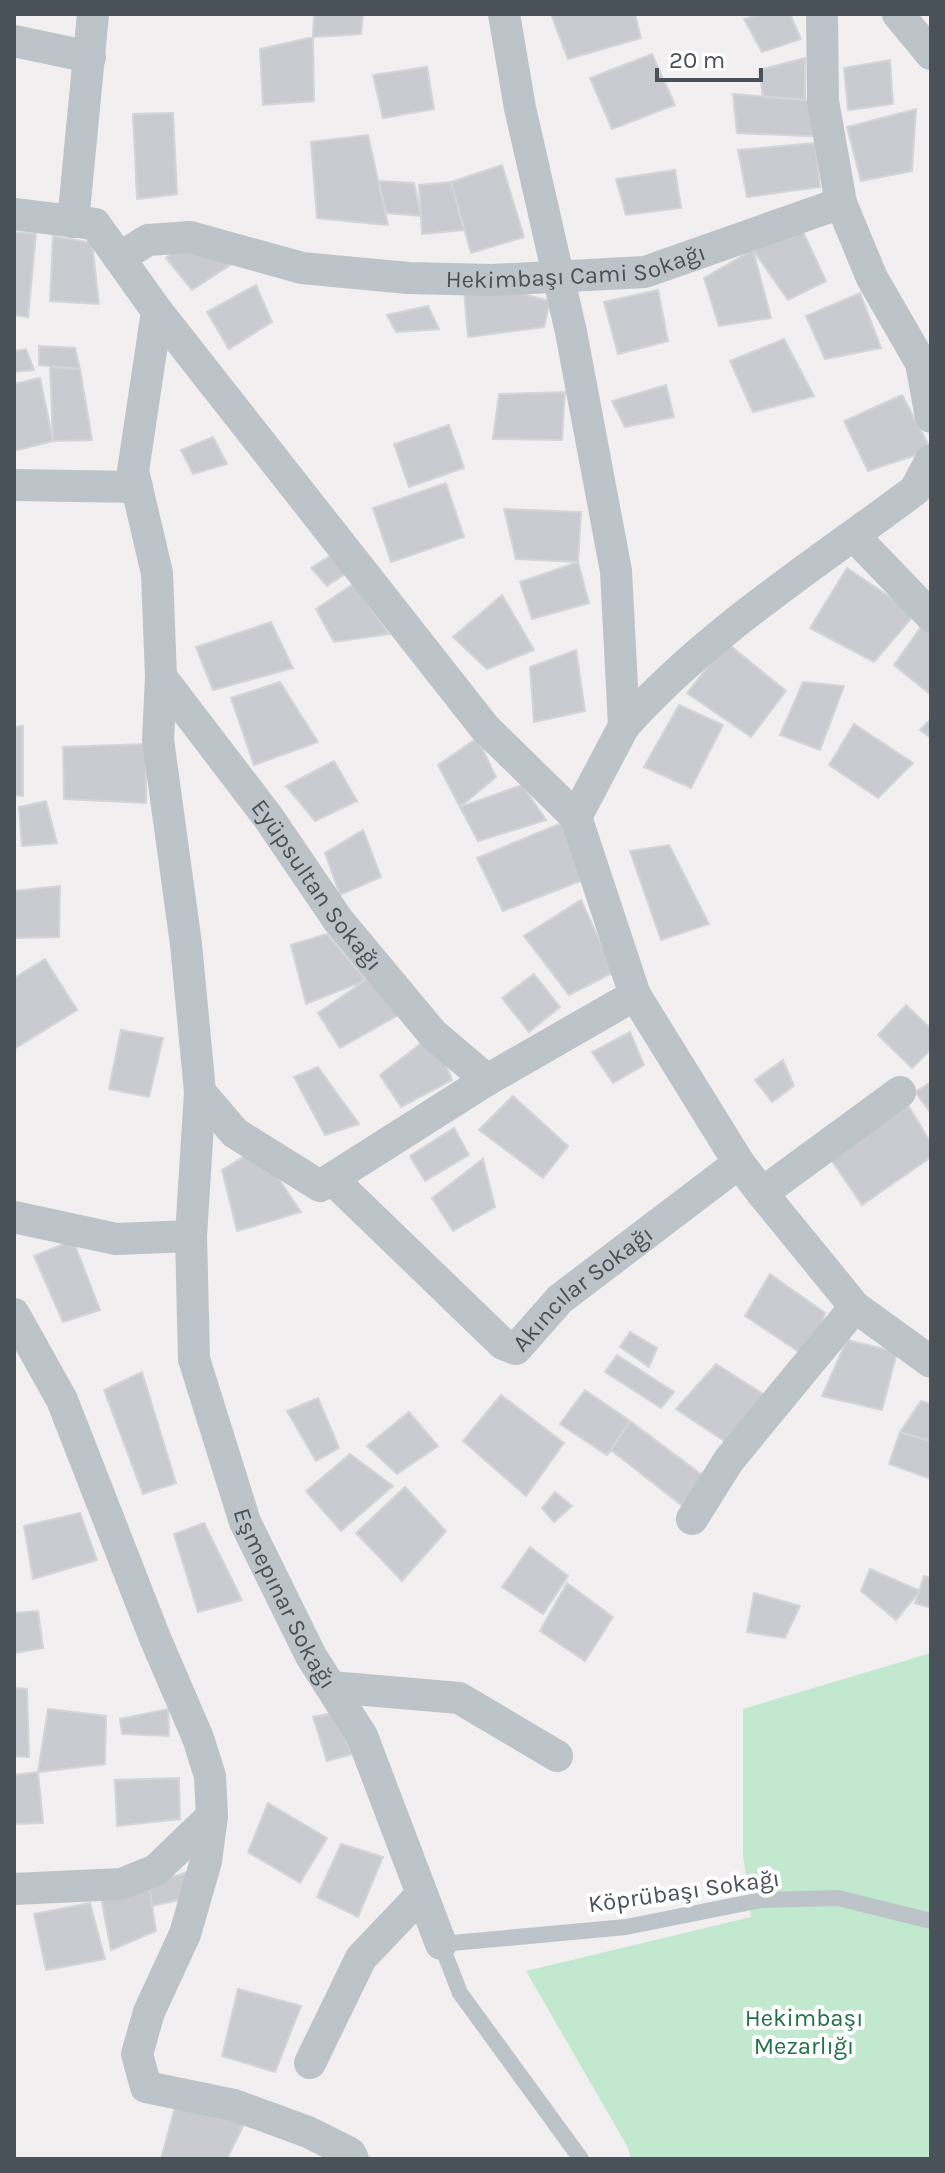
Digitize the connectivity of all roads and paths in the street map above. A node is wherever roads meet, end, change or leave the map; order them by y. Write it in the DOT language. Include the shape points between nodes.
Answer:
graph roads {
  1 [pos="93,14"];
  2 [pos="504,14"];
  3 [pos="822,14"];
  4 [pos="898,14"];
  5 [pos="14,41"];
  6 [pos="931,54"];
  7 [pos="90,57"];
  8 [pos="841,203"];
  9 [pos="14,214"];
  10 [pos="73,222"];
  11 [pos="119,258"];
  12 [pos="558,278"];
  13 [pos="157,311"];
  14 [pos="931,417"];
  15 [pos="931,460"];
  16 [pos="14,485"];
  17 [pos="137,487"];
  18 [pos="854,536"];
  19 [pos="931,616"];
  20 [pos="161,677"];
  21 [pos="624,726"];
  22 [pos="576,817"];
  23 [pos="635,995"];
  24 [pos="487,1080"];
  25 [pos="200,1092"];
  26 [pos="900,1092"];
  27 [pos="739,1163"];
  28 [pos="332,1179"];
  29 [pos="762,1193"];
  30 [pos="14,1217"];
  31 [pos="191,1236"];
  32 [pos="855,1307"];
  33 [pos="14,1314"];
  34 [pos="931,1362"];
  35 [pos="692,1519"];
  36 [pos="331,1687"];
  37 [pos="557,1756"];
  38 [pos="212,1816"];
  39 [pos="14,1889"];
  40 [pos="422,1894"];
  41 [pos="931,1921"];
  42 [pos="441,1944"];
  43 [pos="310,2063"];
  44 [pos="353,2159"];
  45 [pos="581,2159"];
  1 -- 7 [label="street"];
  2 -- 12 [label="street"];
  3 -- 8 [label="street" via="823,101"];
  4 -- 6 [label="street"];
  5 -- 7 [label="street"];
  7 -- 10 [label="street"];
  8 -- 12 [label="street, Hekimbaşı Cami Sokağı" via="645,272"];
  8 -- 14 [label="street" via="872,278 921,363"];
  9 -- 10 [label="street"];
  10 -- 11 [label="street" via="95,224"];
  11 -- 12 [label="street, Hekimbaşı Cami Sokağı" via="148,240 190,237 302,268 408,278"];
  11 -- 13 [label="street"];
  12 -- 21 [label="street" via="616,571"];
  13 -- 17 [label="street, Eşmepınar Sokağı" via="133,471"];
  13 -- 22 [label="street" via="485,728"];
  15 -- 18 [label="street" via="915,490"];
  16 -- 17 [label="street"];
  17 -- 20 [label="street, Eşmepınar Sokağı" via="157,573"];
  18 -- 19 [label="street"];
  18 -- 21 [label="street" via="717,634"];
  20 -- 24 [label="street, Eyüpsultan Sokağı" via="268,817 338,920 433,1034"];
  20 -- 25 [label="street, Eşmepınar Sokağı" via="158,740"];
  21 -- 22 [label="street"];
  22 -- 23 [label="street"];
  23 -- 24 [label="street"];
  23 -- 27 [label="street"];
  24 -- 28 [label="street"];
  25 -- 28 [label="street" via="235,1133 320,1186"];
  25 -- 31 [label="street, Eşmepınar Sokağı"];
  26 -- 29 [label="street"];
  27 -- 28 [label="street, Akıncılar Sokağı" via="560,1299 516,1349 503,1344"];
  27 -- 29 [label="street"];
  29 -- 32 [label="street"];
  30 -- 31 [label="street" via="116,1239"];
  31 -- 36 [label="street, Eşmepınar Sokağı" via="194,1359 245,1522"];
  32 -- 34 [label="street"];
  32 -- 35 [label="street" via="729,1460"];
  33 -- 38 [label="street" via="62,1400 198,1738 210,1776"];
  36 -- 37 [label="street" via="459,1698"];
  36 -- 40 [label="street, Eşmepınar Sokağı" via="362,1736"];
  38 -- 39 [label="street" via="156,1870 121,1884"];
  38 -- 44 [label="street" via="206,1861 185,1934 149,2012 137,2054 146,2087 234,2105 308,2132"];
  40 -- 42 [label="street, Eşmepınar Sokağı"];
  40 -- 43 [label="street" via="361,1958"];
  41 -- 42 [label="lane, Köprübaşı Sokağı" via="838,1898 761,1900 626,1927"];
  42 -- 45 [label="lane" via="460,1993"];
}
